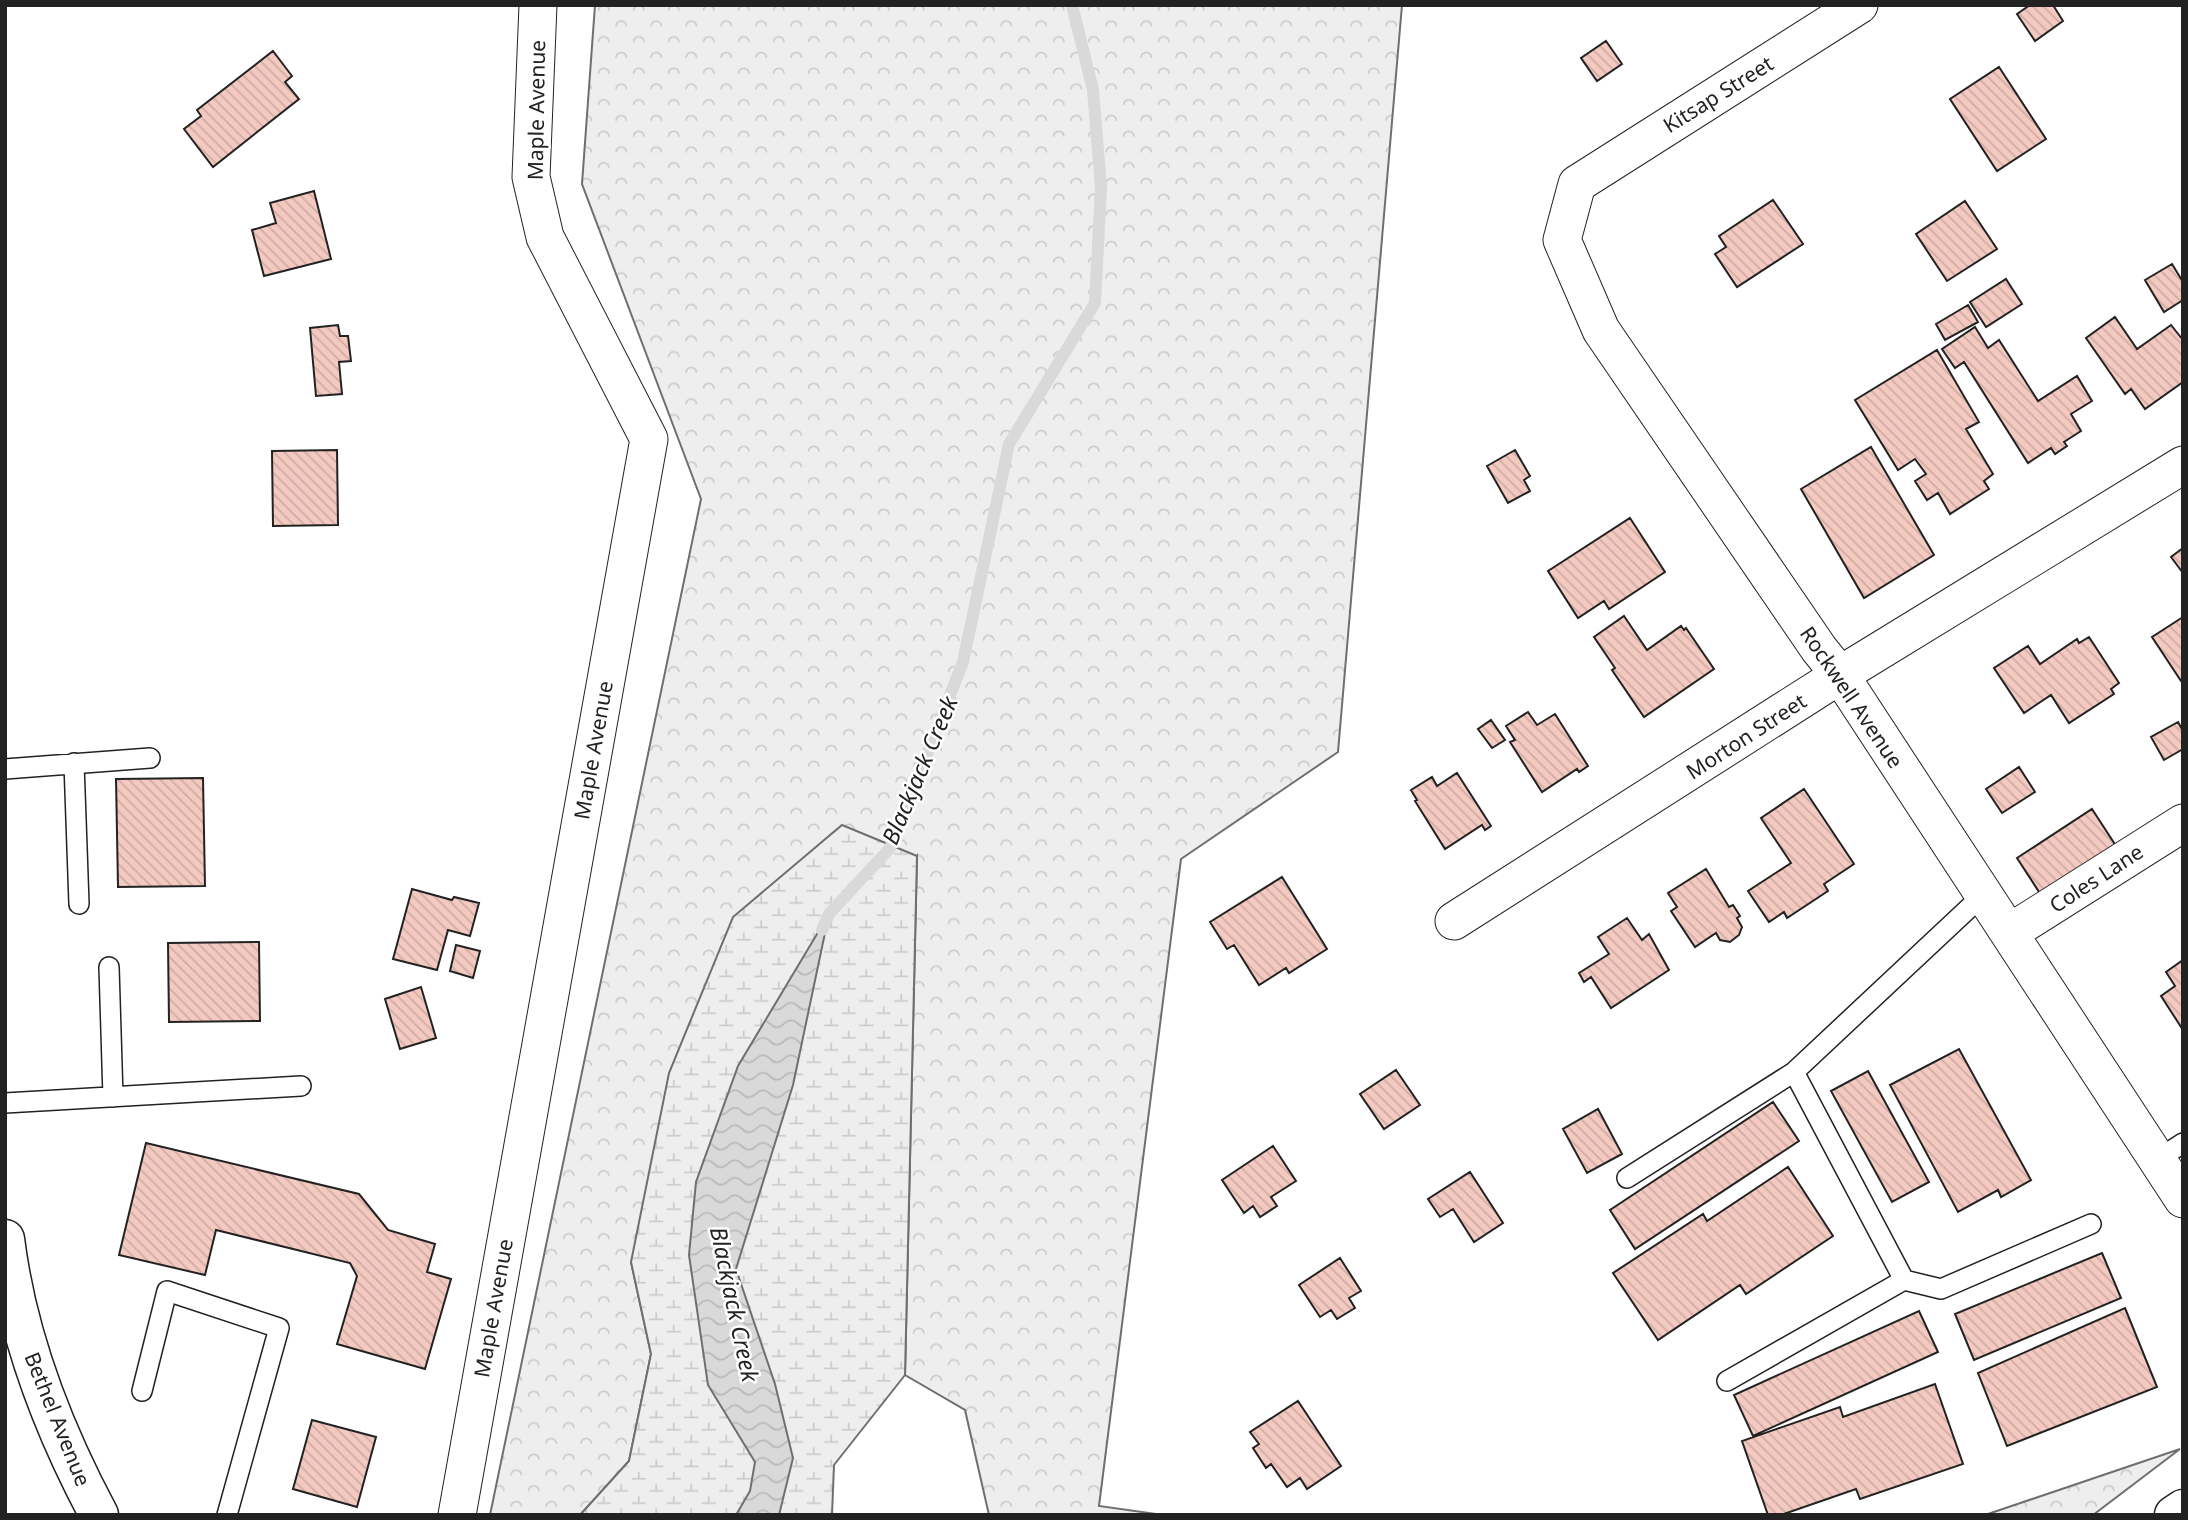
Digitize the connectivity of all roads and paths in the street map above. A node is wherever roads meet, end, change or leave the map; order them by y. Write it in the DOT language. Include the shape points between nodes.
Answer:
graph roads {
  1 [pos="538,5"];
  2 [pos="1859,5"];
  3 [pos="1577,184"];
  4 [pos="2183,465"];
  5 [pos="1840,675"];
  6 [pos="150,758"];
  7 [pos="74,763"];
  8 [pos="5,769"];
  9 [pos="2183,823"];
  10 [pos="1984,894"];
  11 [pos="79,904"];
  12 [pos="1454,922"];
  13 [pos="2009,933"];
  14 [pos="109,967"];
  15 [pos="1794,1072"];
  16 [pos="301,1086"];
  17 [pos="113,1097"];
  18 [pos="5,1103"];
  19 [pos="2170,1151"];
  20 [pos="1627,1178"];
  21 [pos="2183,1199"];
  22 [pos="2091,1224"];
  23 [pos="5,1239"];
  24 [pos="1904,1280"];
  25 [pos="1727,1381"];
  26 [pos="142,1391"];
  27 [pos="2183,1508"];
  28 [pos="99,1515"];
  29 [pos="227,1515"];
  30 [pos="457,1515"];
  31 [pos="2174,1515"];
  1 -- 30 [label="street, Maple Avenue" via="531,177 545,237 649,439"];
  2 -- 3 [label="street, Kitsap Street"];
  3 -- 5 [label="street, Rockwell Avenue" via="1562,240 1601,330"];
  4 -- 5 [label="street, Morton Street"];
  5 -- 10 [label="street, Rockwell Avenue"];
  5 -- 12 [label="street, Morton Street"];
  6 -- 7 [label="lane"];
  7 -- 8 [label="lane"];
  7 -- 11 [label="lane"];
  9 -- 13 [label="street, Coles Lane"];
  10 -- 13 [label="street, Rockwell Avenue"];
  10 -- 15 [label="lane"];
  13 -- 19 [label="street, Rockwell Avenue"];
  14 -- 17 [label="lane"];
  15 -- 20 [label="lane"];
  15 -- 24 [label="lane"];
  16 -- 17 [label="lane"];
  17 -- 18 [label="lane"];
  19 -- 21 [label="street, Rockwell Avenue"];
  22 -- 24 [label="lane" via="1941,1289"];
  23 -- 28 [label="main road, Bethel Avenue" via="36,1376"];
  24 -- 25 [label="lane"];
  26 -- 29 [label="lane" via="167,1291 279,1328"];
  27 -- 31 [label="main road"];
}
